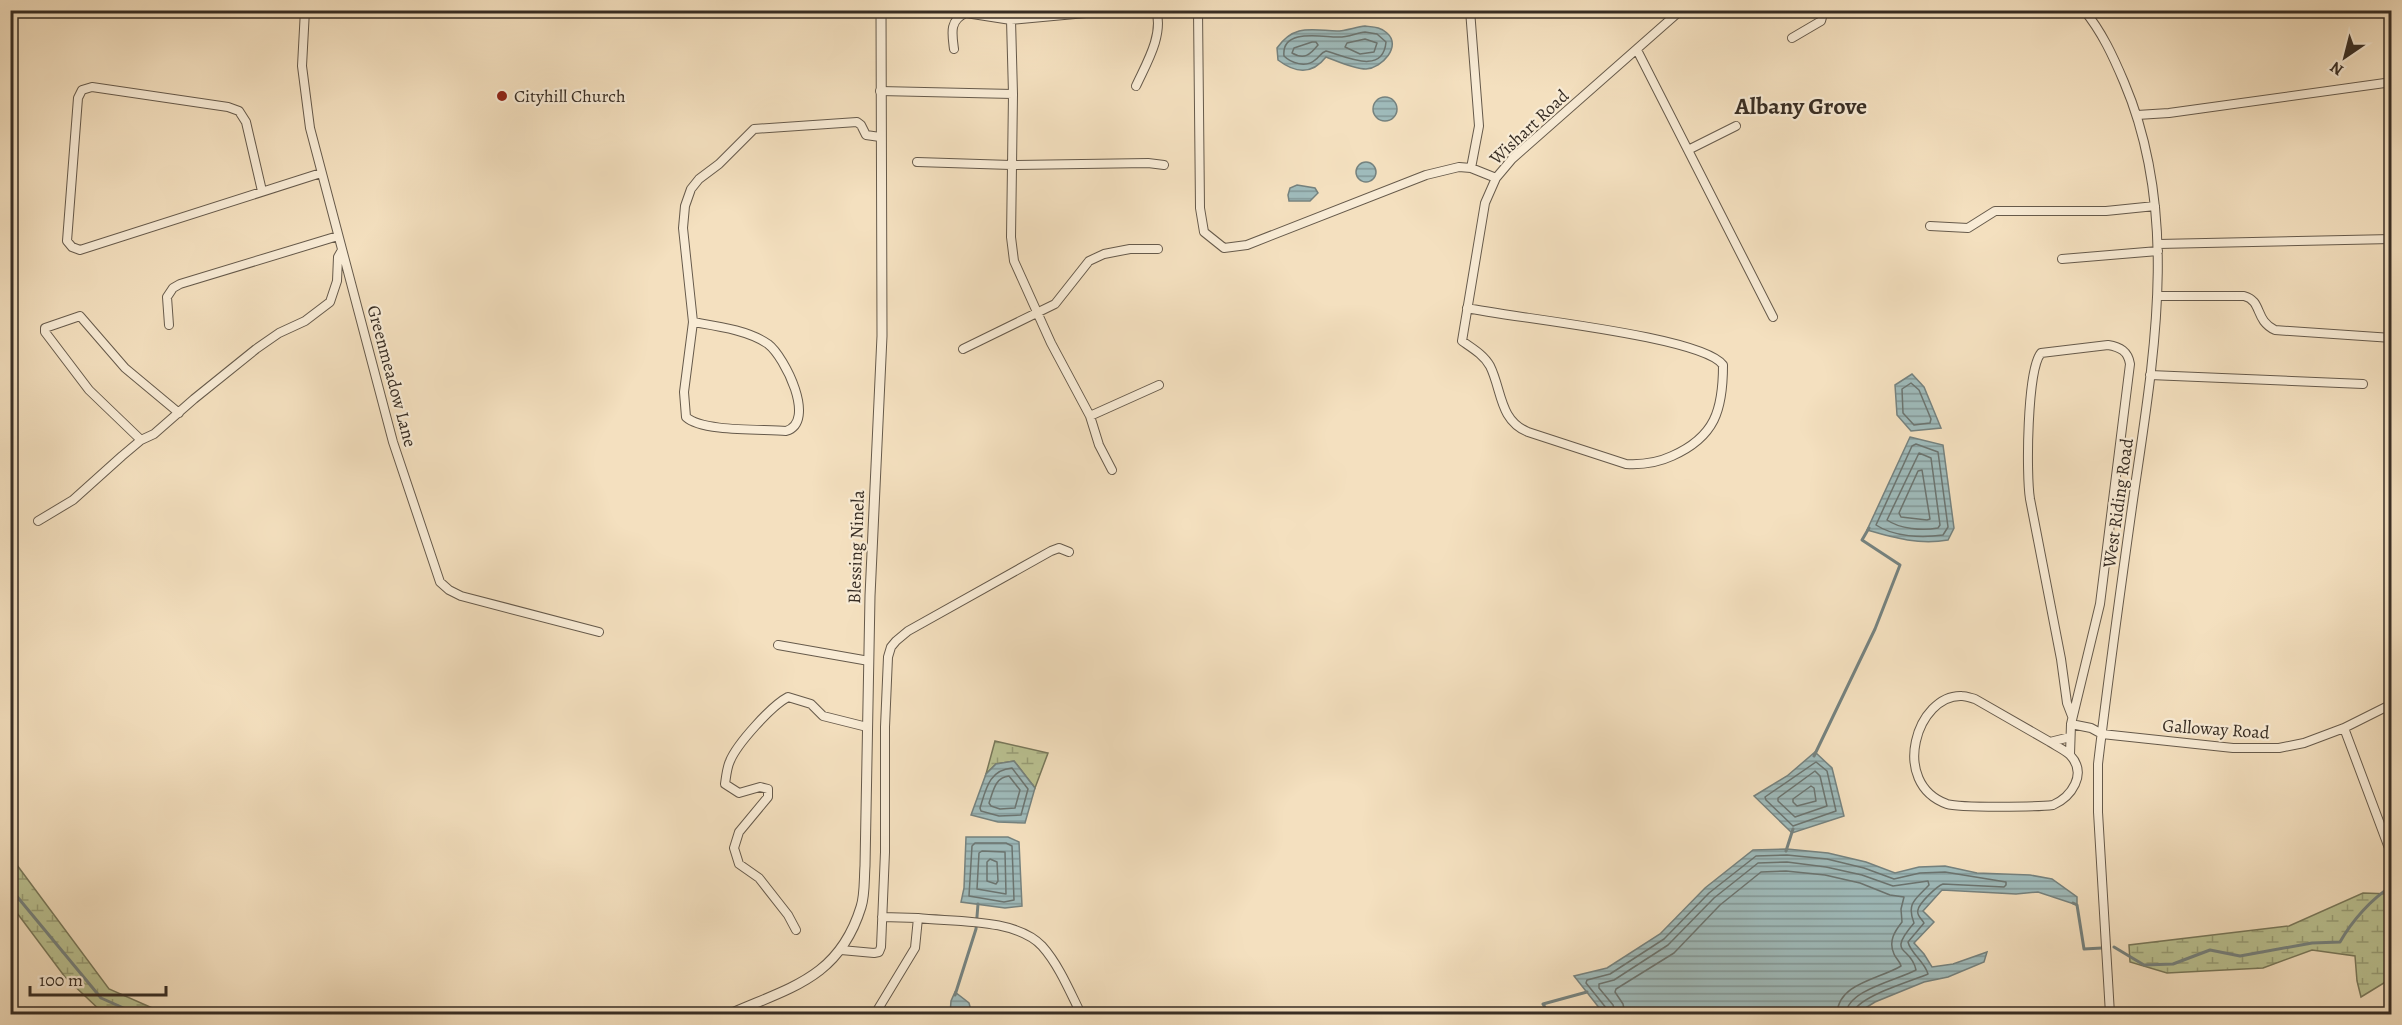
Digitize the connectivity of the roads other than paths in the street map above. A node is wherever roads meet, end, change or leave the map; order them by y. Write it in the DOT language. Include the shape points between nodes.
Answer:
graph roads {
  1 [pos="305,10"];
  2 [pos="881,10"];
  3 [pos="1118,10"];
  4 [pos="1156,10"];
  5 [pos="1198,10"];
  6 [pos="1470,10"];
  7 [pos="1681,10"];
  8 [pos="1824,10"];
  9 [pos="2084,10"];
  10 [pos="2388,10"];
  11 [pos="1011,20"];
  12 [pos="2391,22"];
  13 [pos="1792,38"];
  14 [pos="954,49"];
  15 [pos="1637,50"];
  16 [pos="2391,82"];
  17 [pos="1136,86"];
  18 [pos="880,91"];
  19 [pos="1013,94"];
  20 [pos="2137,115"];
  21 [pos="1736,126"];
  22 [pos="880,137"];
  23 [pos="1688,150"];
  24 [pos="917,162"];
  25 [pos="1011,165"];
  26 [pos="1164,165"];
  27 [pos="1471,168"];
  28 [pos="321,172"];
  29 [pos="1496,178"];
  30 [pos="262,191"];
  31 [pos="2155,206"];
  32 [pos="1930,226"];
  33 [pos="338,236"];
  34 [pos="2391,239"];
  35 [pos="2158,248"];
  36 [pos="1158,249"];
  37 [pos="342,250"];
  38 [pos="2062,259"];
  39 [pos="2159,296"];
  40 [pos="1467,309"];
  41 [pos="1037,312"];
  42 [pos="1773,317"];
  43 [pos="693,322"];
  44 [pos="169,325"];
  45 [pos="2391,338"];
  46 [pos="963,349"];
  47 [pos="2150,375"];
  48 [pos="2363,384"];
  49 [pos="1159,385"];
  50 [pos="179,413"];
  51 [pos="1090,416"];
  52 [pos="141,440"];
  53 [pos="1112,470"];
  54 [pos="38,521"];
  55 [pos="1069,552"];
  56 [pos="598,632"];
  57 [pos="778,645"];
  58 [pos="869,661"];
  59 [pos="2391,704"];
  60 [pos="2072,720"];
  61 [pos="867,727"];
  62 [pos="2344,728"];
  63 [pos="2102,734"];
  64 [pos="2070,737"];
  65 [pos="2050,742"];
  66 [pos="2070,754"];
  67 [pos="2391,856"];
  68 [pos="882,917"];
  69 [pos="918,918"];
  70 [pos="796,930"];
  71 [pos="841,950"];
  72 [pos="730,1014"];
  73 [pos="875,1014"];
  74 [pos="1081,1014"];
  75 [pos="2110,1014"];
  1 -- 28 [label="street, Greenmeadow Lane" via="302,66 310,128"];
  2 -- 18 [label="street, Blessing Ninela"];
  3 -- 11 [label="street"];
  4 -- 17 [label="street" via="1155,39"];
  5 -- 27 [label="street" via="1200,208 1204,232 1224,248 1246,245 1426,175"];
  6 -- 27 [label="street" via="1479,126"];
  7 -- 15 [label="street, Wishart Road"];
  8 -- 13 [label="street" via="1821,21"];
  9 -- 20 [label="street, West Riding Road" via="2112,53"];
  10 -- 12 [label="street"];
  11 -- 14 [label="street" via="975,13 962,15 952,28"];
  11 -- 19 [label="street"];
  15 -- 23 [label="street"];
  15 -- 29 [label="street, Wishart Road" via="1512,159"];
  16 -- 20 [label="street"];
  18 -- 19 [label="street"];
  18 -- 22 [label="street, Blessing Ninela"];
  19 -- 25 [label="street"];
  20 -- 31 [label="street, West Riding Road" via="2149,159"];
  21 -- 23 [label="street"];
  22 -- 43 [label="street" via="866,135 857,122 758,128 695,183 685,206 683,228"];
  22 -- 58 [label="street, Blessing Ninela" via="882,336"];
  23 -- 42 [label="street"];
  24 -- 25 [label="street"];
  25 -- 26 [label="street"];
  25 -- 41 [label="street" via="1014,261"];
  27 -- 29 [label="street"];
  28 -- 30 [label="street"];
  28 -- 33 [label="street, Greenmeadow Lane"];
  29 -- 40 [label="street, Wishart Road" via="1485,203"];
  30 -- 30 [label="street" via="80,250 72,247 67,240 78,98 82,90 92,87 239,111 246,122"];
  31 -- 32 [label="street" via="2106,211 1995,211 1968,228"];
  31 -- 35 [label="street, West Riding Road"];
  33 -- 37 [label="street, Greenmeadow Lane"];
  33 -- 44 [label="street" via="180,284 167,297"];
  34 -- 35 [label="street"];
  35 -- 38 [label="street"];
  35 -- 39 [label="street, West Riding Road"];
  36 -- 41 [label="street" via="1130,249 1089,261 1055,304"];
  37 -- 50 [label="street" via="330,302 256,349"];
  37 -- 56 [label="street, Greenmeadow Lane" via="393,442 440,582 461,596"];
  39 -- 45 [label="street" via="2244,296 2253,300 2263,322 2275,330"];
  39 -- 47 [label="street, West Riding Road"];
  40 -- 40 [label="street, Wishart Road" via="1461,341 1490,365 1503,405 1520,429 1626,464 1663,460 1698,443 1709,430 1720,400 1723,365 1717,358 1682,345 1621,332"];
  41 -- 46 [label="street"];
  41 -- 51 [label="street"];
  43 -- 43 [label="street" via="684,392 686,417 695,424 708,426 792,429 799,416 796,395 774,350 755,337"];
  47 -- 48 [label="street"];
  47 -- 63 [label="street, West Riding Road"];
  49 -- 51 [label="street"];
  50 -- 52 [label="street"];
  50 -- 52 [label="street" via="125,368 80,316 45,328 89,390"];
  51 -- 53 [label="street"];
  52 -- 54 [label="street" via="73,500"];
  55 -- 68 [label="street" via="1059,548 1051,551 909,630 891,648 885,727"];
  57 -- 58 [label="street"];
  58 -- 61 [label="street, Blessing Ninela"];
  59 -- 62 [label="street, Galloway Road"];
  60 -- 60 [label="street" via="2028,491 2029,414 2037,362 2043,352 2108,345 2125,352 2130,364 2100,604"];
  60 -- 63 [label="street, Galloway Road"];
  60 -- 64 [label="street"];
  61 -- 70 [label="street" via="823,716 811,704 788,697 753,730 730,760 724,784 739,793 760,787 768,789 768,797 739,832 734,848 739,864 759,878"];
  61 -- 71 [label="street, Blessing Ninela" via="862,906"];
  62 -- 63 [label="street, Galloway Road" via="2291,747 2258,749"];
  62 -- 67 [label="street"];
  63 -- 75 [label="street, West Riding Road" via="2098,812"];
  64 -- 65 [label="street"];
  64 -- 66 [label="street"];
  65 -- 66 [label="street"];
  65 -- 66 [label="street" via="1975,699 1949,698 1938,704 1924,722 1913,755 1915,770 1924,788 1947,804 2046,806 2065,800 2073,790 2078,777"];
  68 -- 69 [label="street"];
  68 -- 71 [label="street" via="879,952"];
  69 -- 73 [label="street" via="915,948"];
  69 -- 74 [label="street" via="1018,930 1032,937 1042,947"];
  71 -- 72 [label="street, Blessing Ninela" via="831,963 806,981"];
}
